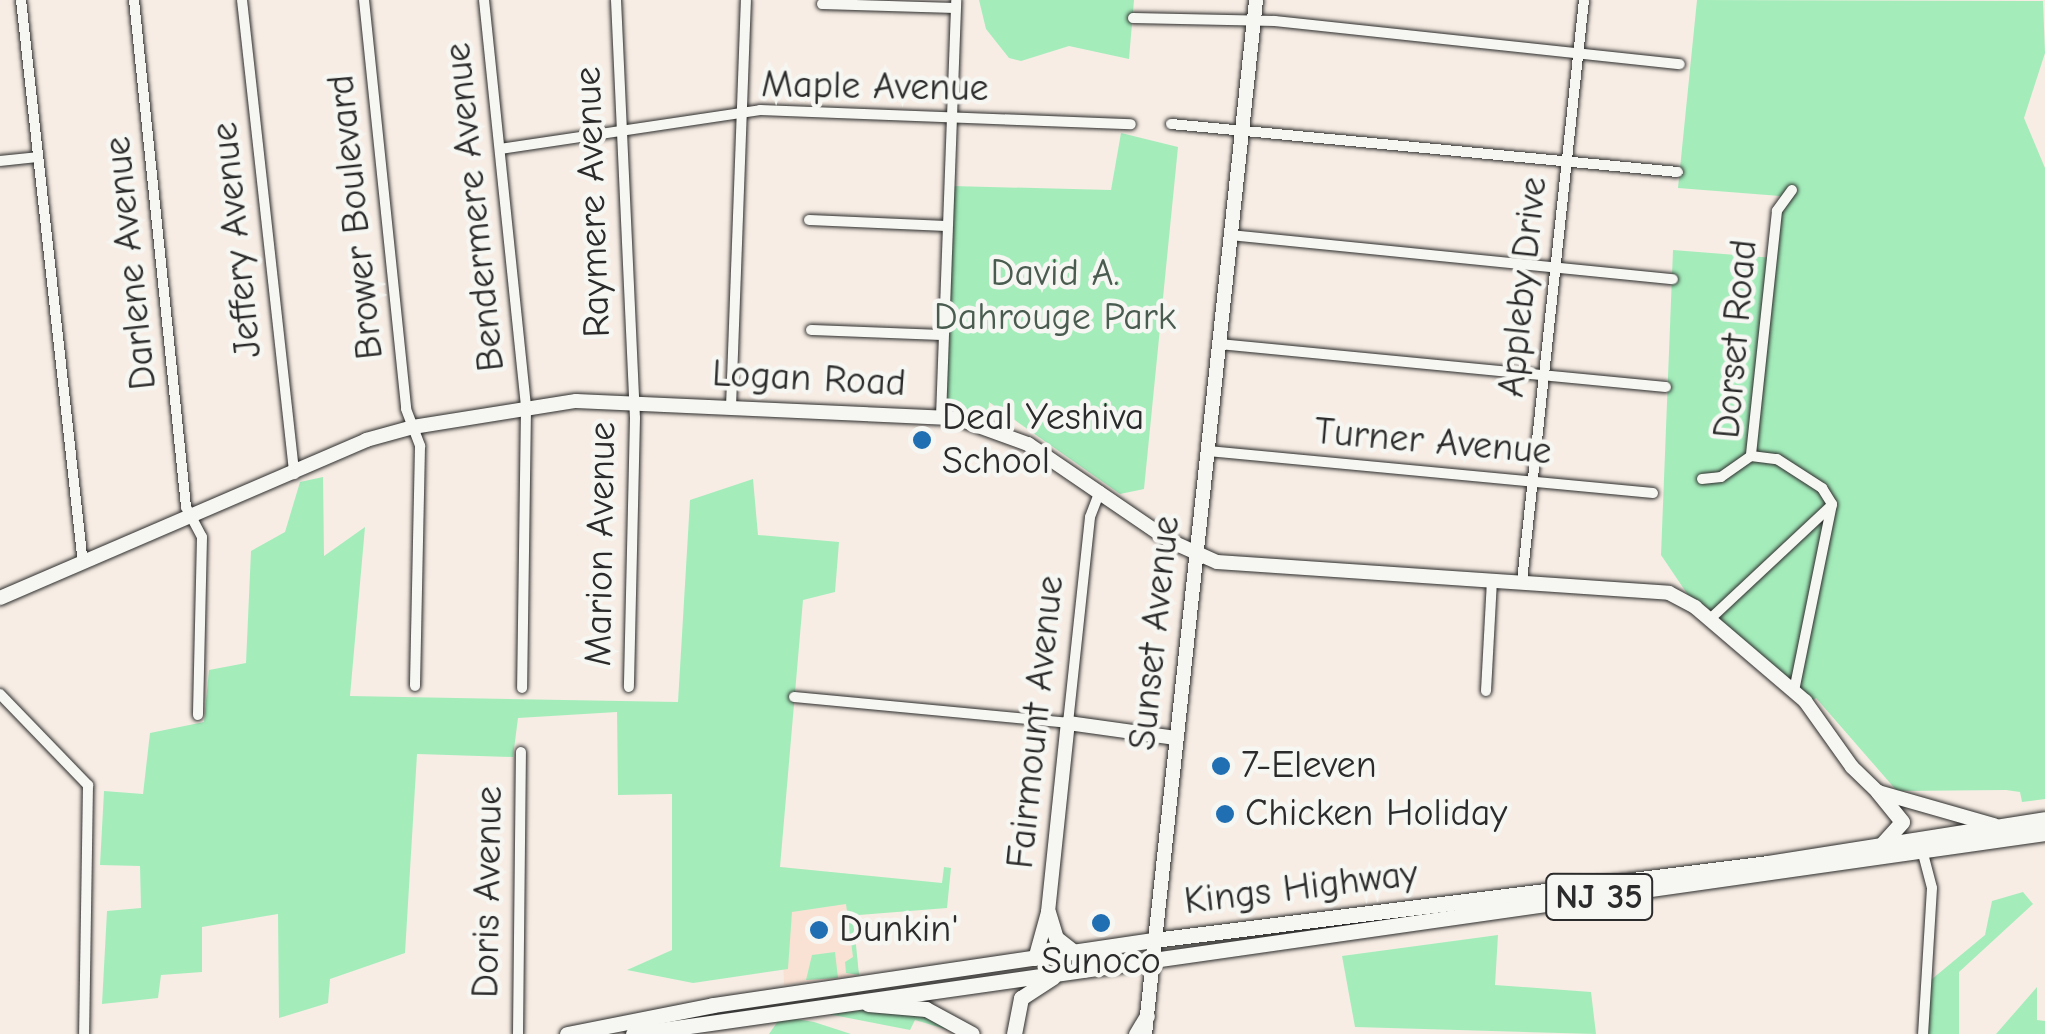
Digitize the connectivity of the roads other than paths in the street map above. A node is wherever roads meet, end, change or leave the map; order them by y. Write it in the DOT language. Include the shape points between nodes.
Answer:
graph roads {
  1 [pos="21,0"];
  2 [pos="134,0"];
  3 [pos="242,0"];
  4 [pos="364,0"];
  5 [pos="484,0"];
  6 [pos="616,0"];
  7 [pos="746,0"];
  8 [pos="1256,0"];
  9 [pos="1584,0"];
  10 [pos="822,4"];
  11 [pos="956,4"];
  12 [pos="1133,18"];
  13 [pos="1254,20"];
  14 [pos="1578,53"];
  15 [pos="1680,64"];
  16 [pos="742,114"];
  17 [pos="950,116"];
  18 [pos="1131,124"];
  19 [pos="1171,124"];
  20 [pos="1242,127"];
  21 [pos="620,132"];
  22 [pos="500,149"];
  23 [pos="37,157"];
  24 [pos="1567,160"];
  25 [pos="0,161"];
  26 [pos="1678,172"];
  27 [pos="1792,190"];
  28 [pos="809,220"];
  29 [pos="947,226"];
  30 [pos="1230,234"];
  31 [pos="1555,268"];
  32 [pos="1673,279"];
  33 [pos="811,330"];
  34 [pos="944,335"];
  35 [pos="1219,344"];
  36 [pos="1544,376"];
  37 [pos="1666,387"];
  38 [pos="632,402"];
  39 [pos="731,407"];
  40 [pos="526,408"];
  41 [pos="941,417"];
  42 [pos="412,427"];
  43 [pos="1208,451"];
  44 [pos="1750,456"];
  45 [pos="294,474"];
  46 [pos="1702,480"];
  47 [pos="1532,483"];
  48 [pos="1100,491"];
  49 [pos="1654,493"];
  50 [pos="1832,504"];
  51 [pos="192,518"];
  52 [pos="1196,556"];
  53 [pos="83,564"];
  54 [pos="1492,580"];
  55 [pos="1522,581"];
  56 [pos="0,598"];
  57 [pos="1709,620"];
  58 [pos="414,686"];
  59 [pos="630,687"];
  60 [pos="522,688"];
  61 [pos="1486,690"];
  62 [pos="1794,691"];
  63 [pos="0,694"];
  64 [pos="794,697"];
  65 [pos="198,715"];
  66 [pos="1068,724"];
  67 [pos="1176,738"];
  68 [pos="520,752"];
  69 [pos="1878,792"];
  70 [pos="2045,819"];
  71 [pos="2003,826"];
  72 [pos="2045,833"];
  73 [pos="1921,847"];
  74 [pos="1877,848"];
  75 [pos="1048,912"];
  76 [pos="1154,940"];
  77 [pos="1074,952"];
  78 [pos="1035,959"];
  79 [pos="1153,960"];
  80 [pos="1062,972"];
  81 [pos="839,1003"];
  82 [pos="1147,1016"];
  83 [pos="84,1034"];
  84 [pos="518,1034"];
  85 [pos="568,1034"];
  86 [pos="633,1034"];
  87 [pos="972,1034"];
  88 [pos="1014,1034"];
  89 [pos="1136,1034"];
  90 [pos="1146,1034"];
  91 [pos="1923,1034"];
  1 -- 23 [label="street"];
  2 -- 51 [label="street, Darlene Avenue"];
  3 -- 45 [label="street, Jeffery Avenue"];
  4 -- 42 [label="street, Brower Boulevard"];
  5 -- 22 [label="street, Bendermere Avenue"];
  6 -- 21 [label="street, Raymere Avenue"];
  7 -- 16 [label="street"];
  8 -- 13 [label="street, Sunset Avenue"];
  9 -- 14 [label="street, Appleby Drive"];
  10 -- 11 [label="street"];
  11 -- 17 [label="street"];
  12 -- 13 [label="street"];
  13 -- 14 [label="street"];
  13 -- 20 [label="street, Sunset Avenue"];
  14 -- 15 [label="street"];
  14 -- 24 [label="street, Appleby Drive"];
  16 -- 17 [label="street, Maple Avenue"];
  16 -- 21 [label="street, Maple Avenue"];
  16 -- 39 [label="street"];
  17 -- 18 [label="street, Maple Avenue"];
  17 -- 29 [label="street"];
  19 -- 20 [label="street"];
  20 -- 24 [label="street"];
  20 -- 30 [label="street, Sunset Avenue"];
  21 -- 22 [label="street, Maple Avenue"];
  21 -- 38 [label="street, Raymere Avenue"];
  22 -- 40 [label="street, Bendermere Avenue"];
  23 -- 25 [label="street"];
  23 -- 53 [label="street"];
  24 -- 26 [label="street"];
  24 -- 31 [label="street, Appleby Drive"];
  27 -- 44 [label="street, Dorset Road" via="1777,211"];
  28 -- 29 [label="street"];
  29 -- 34 [label="street"];
  30 -- 31 [label="street"];
  30 -- 35 [label="street, Sunset Avenue"];
  31 -- 32 [label="street"];
  31 -- 36 [label="street, Appleby Drive"];
  33 -- 34 [label="street"];
  34 -- 41 [label="street"];
  35 -- 36 [label="street"];
  35 -- 43 [label="street, Sunset Avenue"];
  36 -- 37 [label="street"];
  36 -- 47 [label="street, Appleby Drive"];
  38 -- 39 [label="street, Logan Road"];
  38 -- 40 [label="street, Logan Road"];
  38 -- 59 [label="street, Marion Avenue"];
  39 -- 41 [label="street, Logan Road"];
  40 -- 42 [label="street, Logan Road"];
  40 -- 60 [label="street"];
  41 -- 48 [label="street, Logan Road" via="1028,444"];
  42 -- 45 [label="street, Logan Road"];
  42 -- 58 [label="street, Brower Boulevard" via="420,446"];
  43 -- 47 [label="street, Turner Avenue"];
  43 -- 52 [label="street, Sunset Avenue"];
  44 -- 46 [label="street" via="1721,477"];
  44 -- 50 [label="street, Dorset Road" via="1777,459 1822,488"];
  45 -- 51 [label="street, Logan Road"];
  47 -- 49 [label="street, Turner Avenue"];
  47 -- 55 [label="street, Appleby Drive"];
  48 -- 52 [label="street, Logan Road"];
  48 -- 66 [label="street, Fairmount Avenue" via="1090,517"];
  50 -- 57 [label="street"];
  50 -- 62 [label="street"];
  51 -- 53 [label="street, Logan Road"];
  51 -- 65 [label="street, Darlene Avenue" via="202,537"];
  52 -- 54 [label="street, Logan Road" via="1262,568"];
  52 -- 67 [label="street, Sunset Avenue"];
  53 -- 56 [label="street, Logan Road"];
  54 -- 55 [label="street, Logan Road"];
  54 -- 61 [label="street"];
  55 -- 57 [label="street, Logan Road" via="1657,590"];
  57 -- 62 [label="street, Logan Road"];
  62 -- 69 [label="street, Logan Road"];
  63 -- 83 [label="street" via="82,774 89,830"];
  64 -- 66 [label="street"];
  66 -- 67 [label="street"];
  66 -- 75 [label="street, Fairmount Avenue"];
  67 -- 76 [label="street, Sunset Avenue"];
  68 -- 84 [label="street, Doris Avenue"];
  69 -- 71 [label="street"];
  69 -- 74 [label="main road" via="1902,822"];
  70 -- 71 [label="main road, Kings Highway / NJ 35"];
  71 -- 73 [label="main road, Kings Highway / NJ 35"];
  72 -- 73 [label="main road, Kings Highway / NJ 35"];
  73 -- 74 [label="main road, Kings Highway / NJ 35"];
  73 -- 79 [label="main road, Kings Highway / NJ 35"];
  73 -- 91 [label="street" via="1932,888"];
  74 -- 76 [label="main road, Kings Highway / NJ 35"];
  75 -- 77 [label="main road" via="1056,938"];
  75 -- 78 [label="street, Fairmount Avenue"];
  76 -- 77 [label="main road, Kings Highway / NJ 35"];
  76 -- 79 [label="street, Sunset Avenue"];
  77 -- 78 [label="main road, Kings Highway / NJ 35"];
  78 -- 85 [label="main road, Kings Highway / NJ 35"];
  79 -- 80 [label="main road, Kings Highway / NJ 35"];
  79 -- 82 [label="street, Sunset Avenue"];
  80 -- 81 [label="main road, Kings Highway / NJ 35"];
  80 -- 88 [label="main road" via="1021,998"];
  81 -- 86 [label="main road, Kings Highway / NJ 35"];
  81 -- 87 [label="main road" via="926,1010"];
  82 -- 89 [label="main road"];
  82 -- 90 [label="street, Sunset Avenue"];
}
